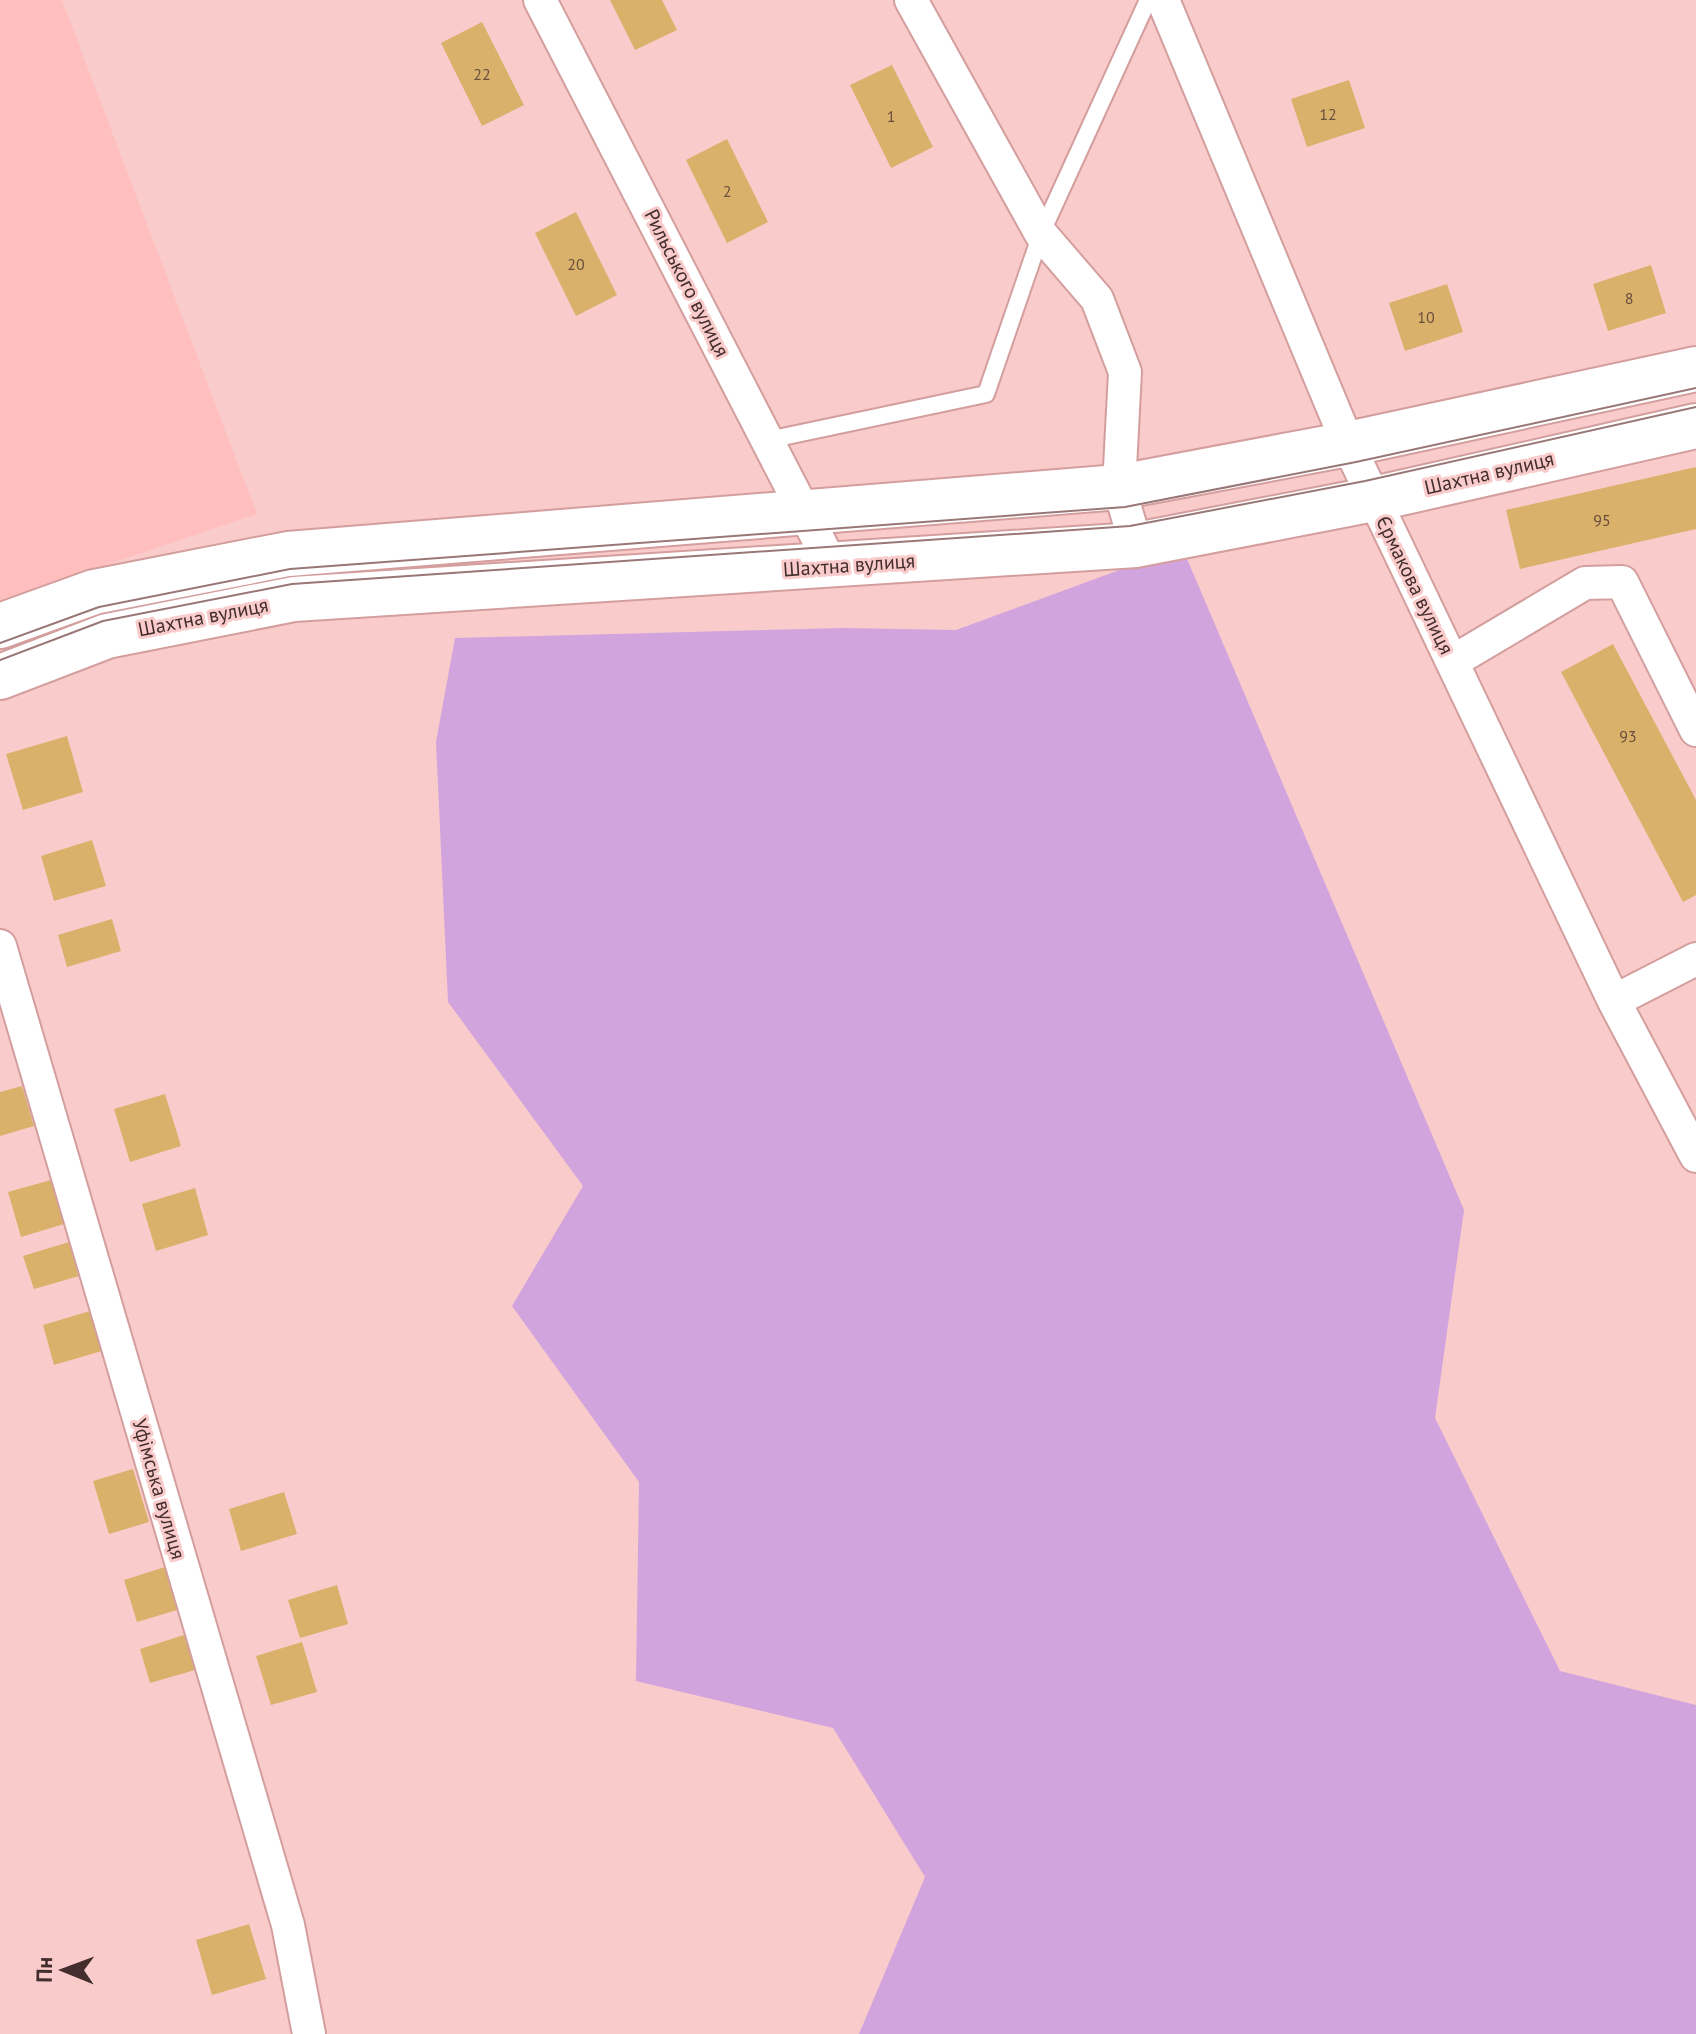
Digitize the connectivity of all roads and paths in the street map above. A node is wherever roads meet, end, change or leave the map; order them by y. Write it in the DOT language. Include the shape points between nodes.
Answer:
graph roads {
  1 [pos="540,0"];
  2 [pos="911,0"];
  3 [pos="1148,0"];
  4 [pos="1163,0"];
  5 [pos="1041,234"];
  6 [pos="1696,369"];
  7 [pos="1696,426"];
  8 [pos="768,440"];
  9 [pos="1348,444"];
  10 [pos="1119,487"];
  11 [pos="1374,499"];
  12 [pos="806,513"];
  13 [pos="1136,545"];
  14 [pos="832,566"];
  15 [pos="0,626"];
  16 [pos="1452,662"];
  17 [pos="0,677"];
  18 [pos="1696,730"];
  19 [pos="0,946"];
  20 [pos="1696,959"];
  21 [pos="1614,1001"];
  22 [pos="1696,1156"];
  23 [pos="309,2034"];
  1 -- 8 [label="street, Рильського вулиця"];
  2 -- 5 [label="street"];
  3 -- 5 [label="lane"];
  4 -- 9 [label="street, Єрмакова вулиця"];
  5 -- 8 [label="lane" via="986,394"];
  5 -- 10 [label="street" via="1097,299 1125,372"];
  6 -- 9 [label="main road"];
  7 -- 11 [label="main road, Шахтна вулиця"];
  8 -- 12 [label="street, Рильського вулиця"];
  9 -- 10 [label="main road"];
  9 -- 11 [label="street, Єрмакова вулиця"];
  10 -- 12 [label="main road"];
  10 -- 13 [label="street"];
  11 -- 13 [label="main road, Шахтна вулиця"];
  11 -- 16 [label="street, Єрмакова вулиця"];
  12 -- 14 [label="street, Рильського вулиця"];
  12 -- 15 [label="main road" via="288,554 94,592"];
  13 -- 14 [label="main road, Шахтна вулиця"];
  14 -- 17 [label="main road, Шахтна вулиця" via="294,599 107,636"];
  16 -- 18 [label="street" via="1585,583 1622,582"];
  16 -- 21 [label="street, Єрмакова вулиця"];
  19 -- 23 [label="street, Уфімська вулиця" via="288,1925"];
  20 -- 21 [label="street"];
  21 -- 22 [label="street, Єрмакова вулиця"];
}
